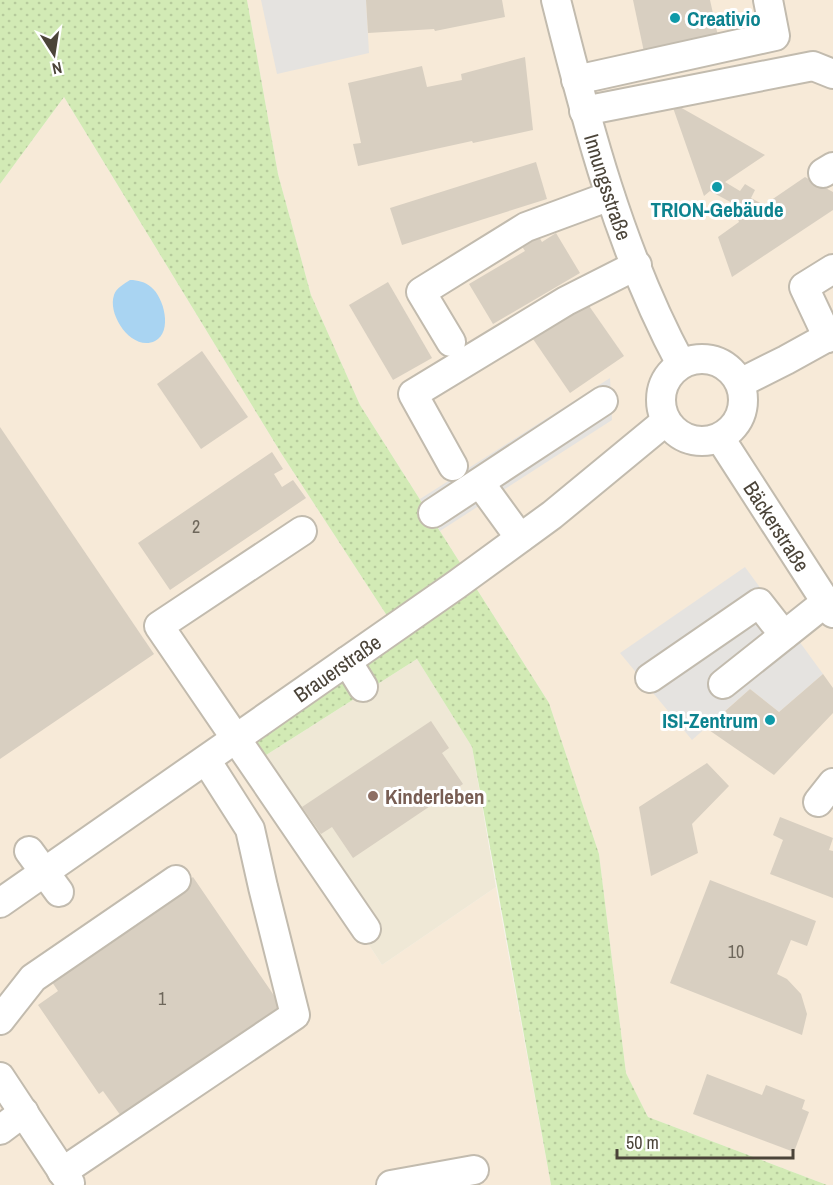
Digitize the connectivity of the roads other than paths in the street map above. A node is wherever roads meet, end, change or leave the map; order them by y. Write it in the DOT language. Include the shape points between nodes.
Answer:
graph roads {
  1 [pos="556,0"];
  2 [pos="768,0"];
  3 [pos="833,74"];
  4 [pos="576,80"];
  5 [pos="584,111"];
  6 [pos="610,196"];
  7 [pos="637,265"];
  8 [pos="833,269"];
  9 [pos="831,336"];
  10 [pos="451,342"];
  11 [pos="681,364"];
  12 [pos="740,383"];
  13 [pos="603,400"];
  14 [pos="666,421"];
  15 [pos="720,438"];
  16 [pos="453,466"];
  17 [pos="480,483"];
  18 [pos="432,513"];
  19 [pos="302,531"];
  20 [pos="520,538"];
  21 [pos="829,608"];
  22 [pos="784,635"];
  23 [pos="347,661"];
  24 [pos="650,678"];
  25 [pos="723,684"];
  26 [pos="363,687"];
  27 [pos="236,740"];
  28 [pos="206,760"];
  29 [pos="176,880"];
  30 [pos="0,903"];
  31 [pos="366,929"];
  32 [pos="0,1020"];
  33 [pos="0,1077"];
  34 [pos="24,1112"];
  35 [pos="0,1130"];
  36 [pos="474,1170"];
  37 [pos="68,1181"];
  38 [pos="391,1185"];
  1 -- 4 [label="street, Innungsstraße"];
  2 -- 4 [label="street" via="775,36"];
  3 -- 5 [label="street" via="813,66"];
  4 -- 5 [label="street, Innungsstraße"];
  5 -- 6 [label="street, Innungsstraße"];
  6 -- 7 [label="street, Innungsstraße"];
  6 -- 10 [label="street" via="526,227 421,292"];
  7 -- 11 [label="street, Innungsstraße"];
  7 -- 16 [label="street" via="566,301 413,394"];
  8 -- 9 [label="street" via="804,287"];
  9 -- 12 [label="street"];
  11 -- 12 [label="street" via="715,360 730,369"];
  11 -- 14 [label="street" via="662,389 661,406"];
  12 -- 15 [label="street" via="744,398 742,414"];
  13 -- 17 [label="street"];
  14 -- 15 [label="street" via="676,433 690,440"];
  14 -- 20 [label="street, Brauerstraße"];
  15 -- 21 [label="street, Bäckerstraße"];
  17 -- 18 [label="street"];
  17 -- 20 [label="street"];
  19 -- 27 [label="street" via="159,626"];
  20 -- 23 [label="street, Brauerstraße"];
  21 -- 22 [label="street"];
  22 -- 24 [label="street" via="759,603"];
  22 -- 25 [label="street"];
  23 -- 26 [label="street"];
  23 -- 27 [label="street, Brauerstraße"];
  27 -- 28 [label="street, Brauerstraße"];
  27 -- 31 [label="street"];
  28 -- 30 [label="street, Brauerstraße"];
  28 -- 37 [label="street" via="250,829 295,1015"];
  29 -- 32 [label="street" via="33,978"];
  33 -- 34 [label="street"];
  34 -- 35 [label="street"];
  34 -- 37 [label="street"];
  36 -- 38 [label="street"];
}
